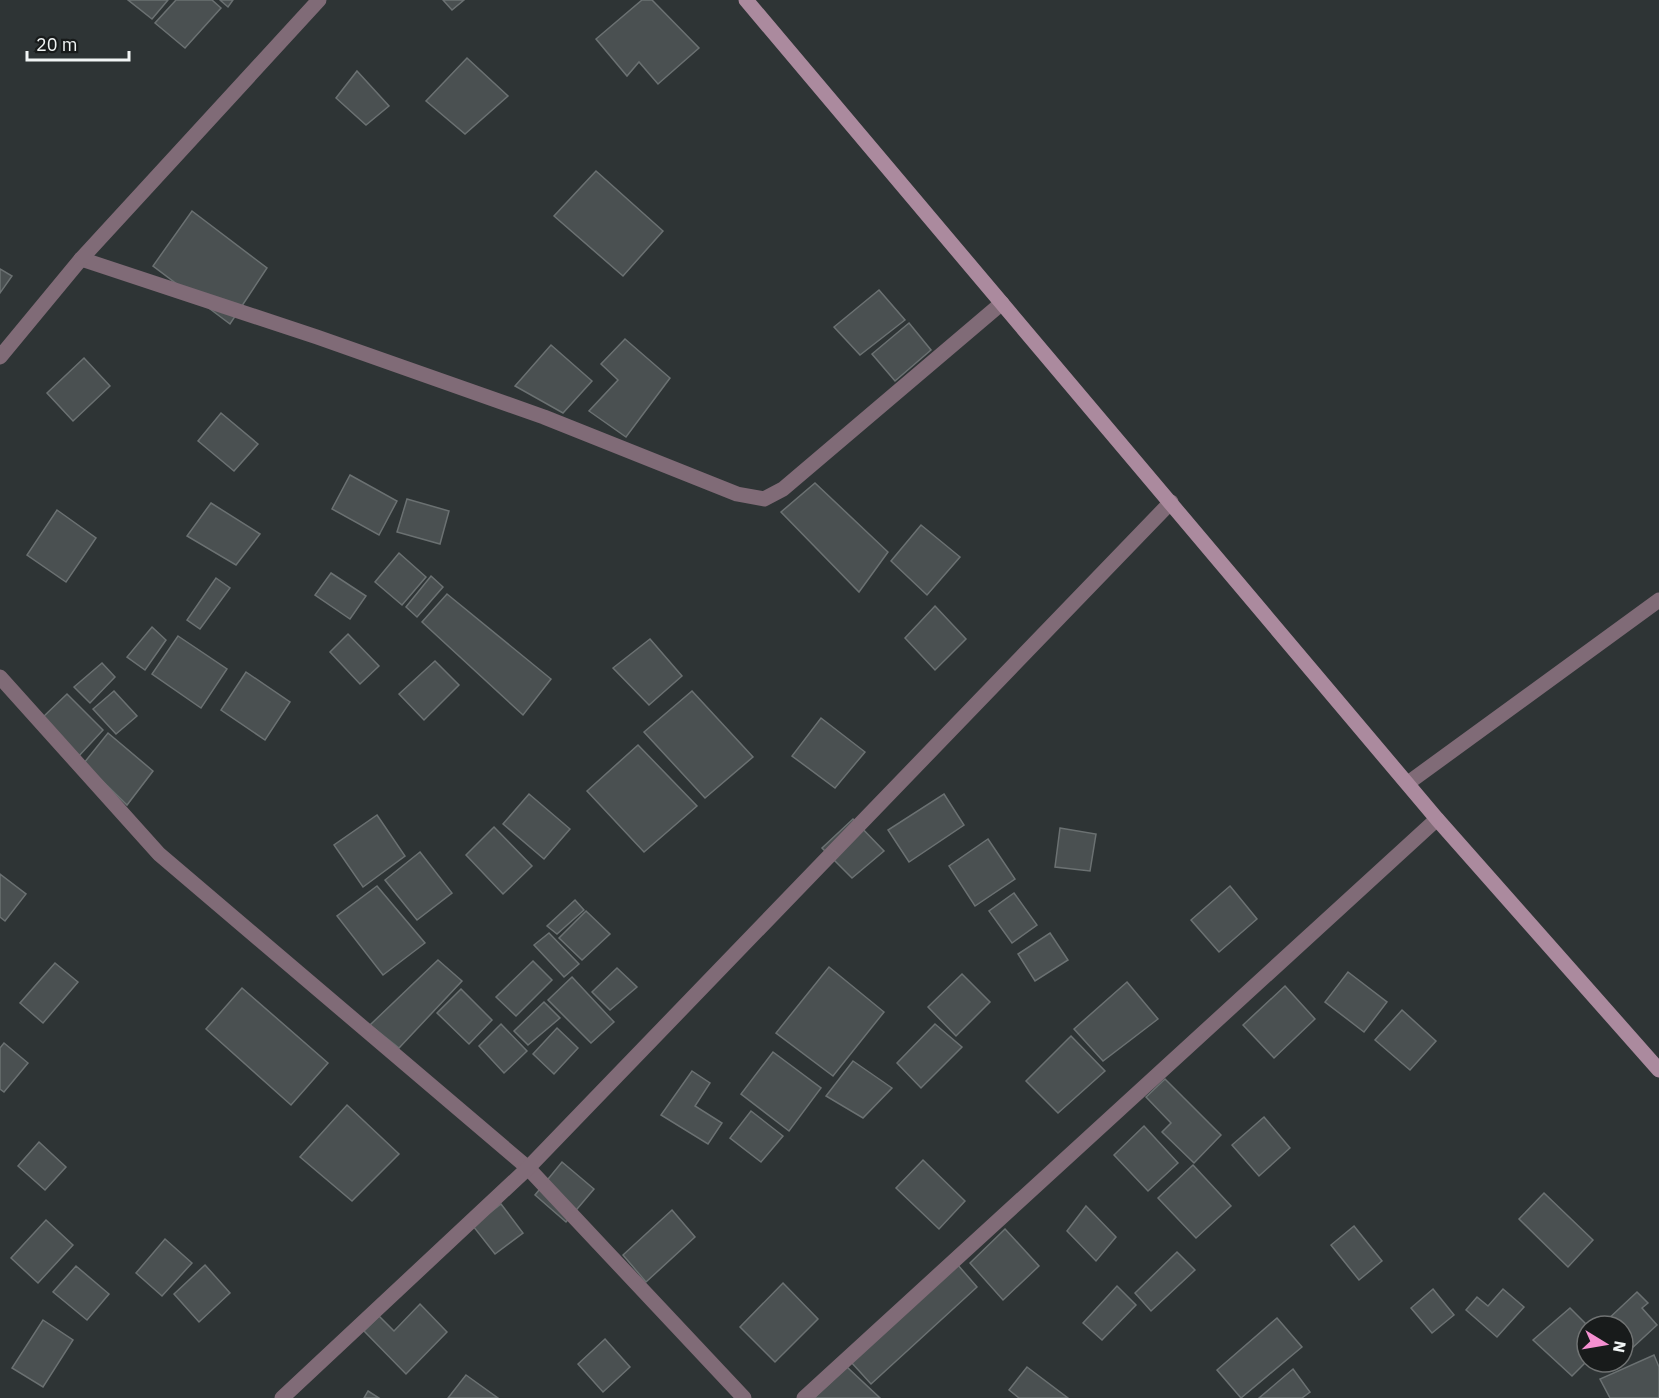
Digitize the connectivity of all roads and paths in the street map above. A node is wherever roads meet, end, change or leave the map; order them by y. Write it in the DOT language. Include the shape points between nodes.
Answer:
graph roads {
  1 [pos="319,0"];
  2 [pos="746,0"];
  3 [pos="81,259"];
  4 [pos="1002,303"];
  5 [pos="0,357"];
  6 [pos="1171,502"];
  7 [pos="1659,600"];
  8 [pos="0,677"];
  9 [pos="1408,783"];
  10 [pos="1437,819"];
  11 [pos="1659,1070"];
  12 [pos="528,1168"];
  13 [pos="282,1398"];
  14 [pos="744,1398"];
  15 [pos="804,1398"];
  1 -- 3 [label="street"];
  2 -- 4 [label="street"];
  3 -- 4 [label="street" via="317,337 544,417 737,494 764,499 783,489"];
  3 -- 5 [label="street"];
  4 -- 6 [label="street"];
  6 -- 9 [label="street"];
  6 -- 12 [label="street"];
  7 -- 9 [label="street"];
  8 -- 12 [label="street" via="159,854"];
  9 -- 10 [label="street"];
  10 -- 11 [label="street"];
  10 -- 15 [label="street"];
  12 -- 13 [label="street"];
  12 -- 14 [label="street"];
}
